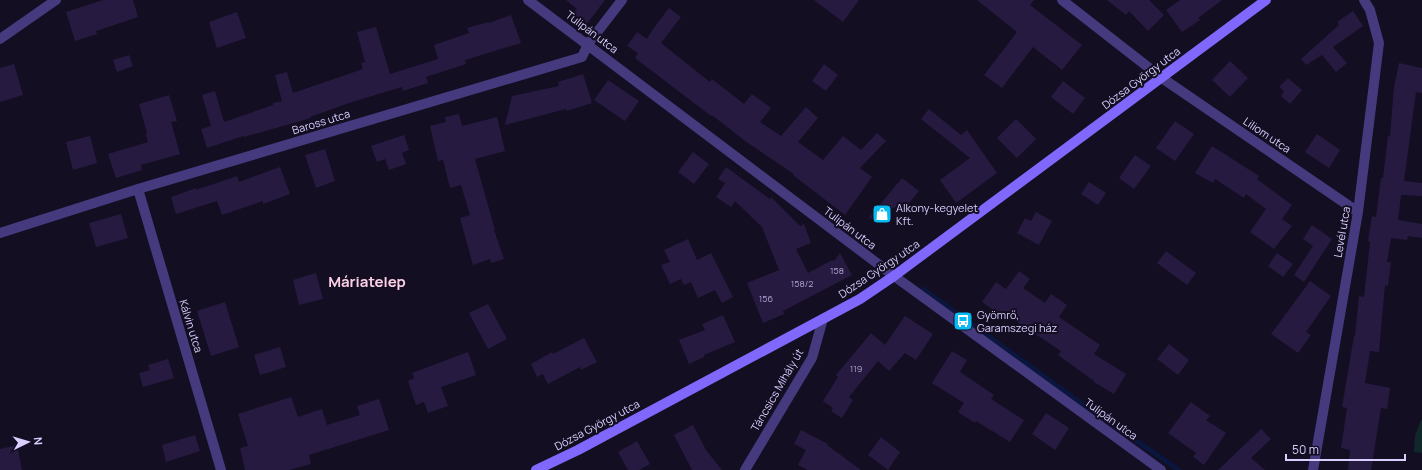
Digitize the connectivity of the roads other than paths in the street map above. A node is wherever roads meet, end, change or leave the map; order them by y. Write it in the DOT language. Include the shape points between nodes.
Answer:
graph roads {
  1 [pos="56,0"];
  2 [pos="528,0"];
  3 [pos="622,0"];
  4 [pos="1062,0"];
  5 [pos="1266,0"];
  6 [pos="1364,0"];
  7 [pos="0,39"];
  8 [pos="588,44"];
  9 [pos="1162,78"];
  10 [pos="138,189"];
  11 [pos="1358,212"];
  12 [pos="0,233"];
  13 [pos="894,276"];
  14 [pos="823,319"];
  15 [pos="221,470"];
  16 [pos="536,470"];
  17 [pos="745,470"];
  18 [pos="1161,470"];
  19 [pos="1313,470"];
  1 -- 7 [label="street"];
  2 -- 8 [label="street, Tulipán utca"];
  3 -- 8 [label="street, Baross utca"];
  4 -- 9 [label="street, Liliom utca"];
  5 -- 9 [label="main road, Dózsa György utca"];
  6 -- 11 [label="street, Levél utca" via="1370,10 1379,43"];
  8 -- 10 [label="street, Baross utca" via="582,57"];
  8 -- 13 [label="street, Tulipán utca"];
  9 -- 11 [label="street, Liliom utca"];
  9 -- 13 [label="main road, Dózsa György utca"];
  10 -- 12 [label="street, Baross utca"];
  10 -- 15 [label="street, Kálvin utca"];
  11 -- 19 [label="street, Levél utca"];
  13 -- 14 [label="main road, Dózsa György utca" via="860,299"];
  13 -- 18 [label="street, Tulipán utca"];
  14 -- 16 [label="main road, Dózsa György utca"];
  14 -- 17 [label="street, Táncsics Mihály út" via="812,358"];
}
